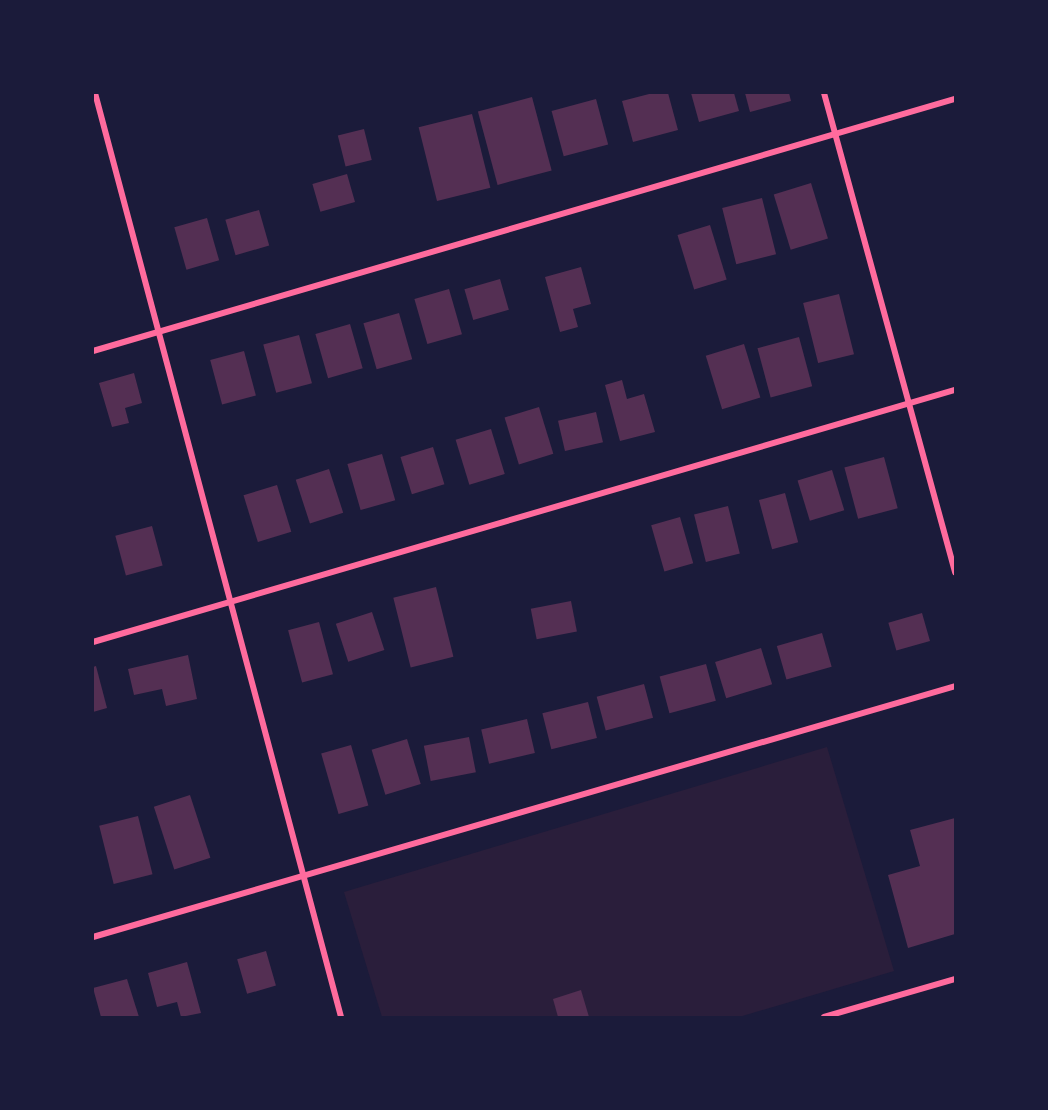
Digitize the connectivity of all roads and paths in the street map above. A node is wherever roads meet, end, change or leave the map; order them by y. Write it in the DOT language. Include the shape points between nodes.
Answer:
graph roads {
  1 [pos="95,93"];
  2 [pos="824,93"];
  3 [pos="955,99"];
  4 [pos="834,134"];
  5 [pos="158,332"];
  6 [pos="93,351"];
  7 [pos="955,390"];
  8 [pos="908,404"];
  9 [pos="955,572"];
  10 [pos="230,602"];
  11 [pos="93,642"];
  12 [pos="955,686"];
  13 [pos="306,876"];
  14 [pos="93,938"];
  15 [pos="955,979"];
  16 [pos="341,1017"];
  17 [pos="824,1017"];
  1 -- 5 [label="street"];
  2 -- 4 [label="street"];
  3 -- 4 [label="street"];
  4 -- 5 [label="street"];
  4 -- 8 [label="street"];
  5 -- 6 [label="street"];
  5 -- 10 [label="street"];
  7 -- 8 [label="street"];
  8 -- 9 [label="street"];
  8 -- 10 [label="street"];
  10 -- 11 [label="street"];
  10 -- 13 [label="street"];
  12 -- 13 [label="street"];
  13 -- 14 [label="street"];
  13 -- 16 [label="street"];
  15 -- 17 [label="street"];
}
